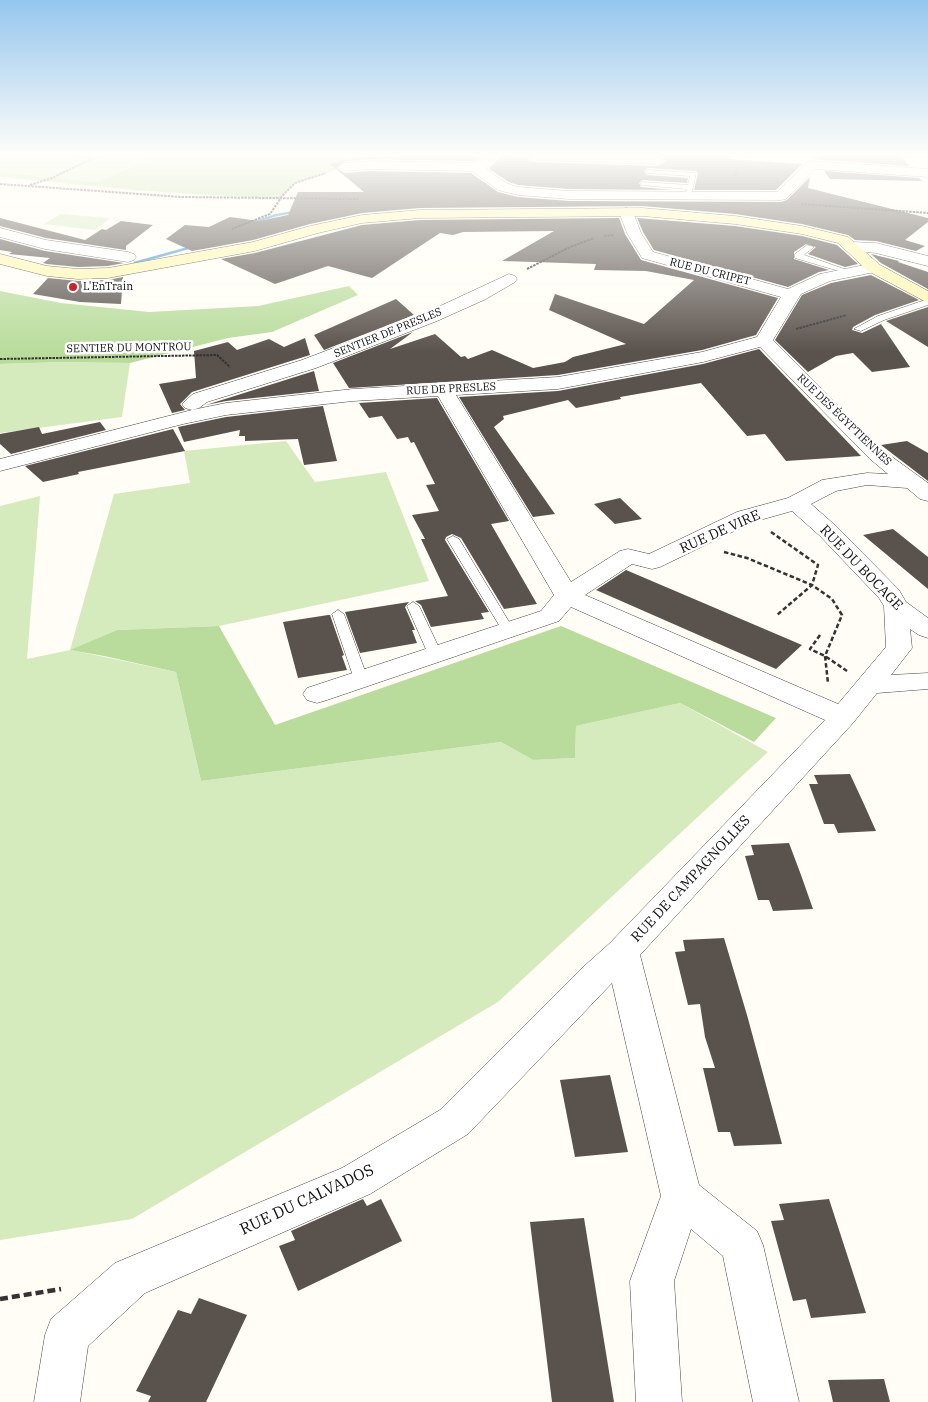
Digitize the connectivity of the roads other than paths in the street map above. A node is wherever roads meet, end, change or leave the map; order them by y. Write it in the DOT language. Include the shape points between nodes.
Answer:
graph roads {
  1 [pos="349,221"];
  2 [pos="634,221"];
  3 [pos="744,221"];
  4 [pos="0,232"];
  5 [pos="810,247"];
  6 [pos="851,247"];
  7 [pos="128,257"];
  8 [pos="0,259"];
  9 [pos="928,261"];
  10 [pos="874,268"];
  11 [pos="849,272"];
  12 [pos="509,280"];
  13 [pos="791,295"];
  14 [pos="928,298"];
  15 [pos="928,302"];
  16 [pos="858,329"];
  17 [pos="764,341"];
  18 [pos="444,390"];
  19 [pos="180,418"];
  20 [pos="0,464"];
  21 [pos="920,488"];
  22 [pos="796,503"];
  23 [pos="453,539"];
  24 [pos="567,596"];
  25 [pos="413,606"];
  26 [pos="896,606"];
  27 [pos="338,614"];
  28 [pos="508,630"];
  29 [pos="928,630"];
  30 [pos="435,654"];
  31 [pos="361,679"];
  32 [pos="928,681"];
  33 [pos="869,685"];
  34 [pos="317,694"];
  35 [pos="833,713"];
  36 [pos="622,952"];
  37 [pos="681,1196"];
  38 [pos="57,1402"];
  39 [pos="659,1402"];
  40 [pos="776,1402"];
  1 -- 8 [label="main road" via="255,246 108,273 47,271"];
  2 -- 13 [label="street, RUE DU CRIPET" via="634,233 647,255"];
  3 -- 6 [label="main road" via="802,230 843,240"];
  4 -- 7 [label="street" via="45,244"];
  5 -- 11 [label="lane" via="798,256"];
  6 -- 9 [label="street" via="876,248"];
  6 -- 10 [label="main road"];
  10 -- 11 [label="street"];
  10 -- 14 [label="main road"];
  11 -- 13 [label="street" via="826,277"];
  12 -- 19 [label="street, SENTIER DE PRESLES" via="413,324 309,364 200,398 186,408"];
  13 -- 17 [label="street"];
  15 -- 16 [label="lane"];
  17 -- 18 [label="street, RUE DE PRESLES" via="703,357 558,383"];
  17 -- 21 [label="street, RUE DES ÉGYPTIENNES" via="877,455"];
  18 -- 19 [label="street, RUE DE PRESLES" via="353,395 226,409"];
  18 -- 24 [label="street"];
  19 -- 20 [label="street, RUE DE PRESLES"];
  21 -- 22 [label="street, RUE DE VIRE" via="867,479 830,484"];
  22 -- 24 [label="street, RUE DE VIRE" via="745,517 652,562 628,556"];
  22 -- 26 [label="street, RUE DU BOCAGE" via="828,531 890,595"];
  23 -- 28 [label="lane"];
  24 -- 28 [label="street, RUE DE VIRE" via="550,616"];
  24 -- 35 [label="street"];
  25 -- 30 [label="lane"];
  26 -- 29 [label="street, RUE DU BOCAGE"];
  26 -- 33 [label="street, RUE DE CAMPAGNOLLES" via="899,648"];
  27 -- 31 [label="lane"];
  28 -- 30 [label="street, RUE DE VIRE"];
  30 -- 31 [label="street, RUE DE VIRE"];
  31 -- 34 [label="street, RUE DE VIRE"];
  32 -- 33 [label="street"];
  33 -- 35 [label="street, RUE DE CAMPAGNOLLES"];
  35 -- 36 [label="street, RUE DE CAMPAGNOLLES"];
  36 -- 37 [label="street, RUE DE CAMPAGNOLLES"];
  36 -- 38 [label="street, RUE DU CALVADOS" via="592,978 454,1122 356,1181 130,1278 67,1335"];
  37 -- 39 [label="street" via="652,1281"];
  37 -- 40 [label="street" via="742,1245"];
}
